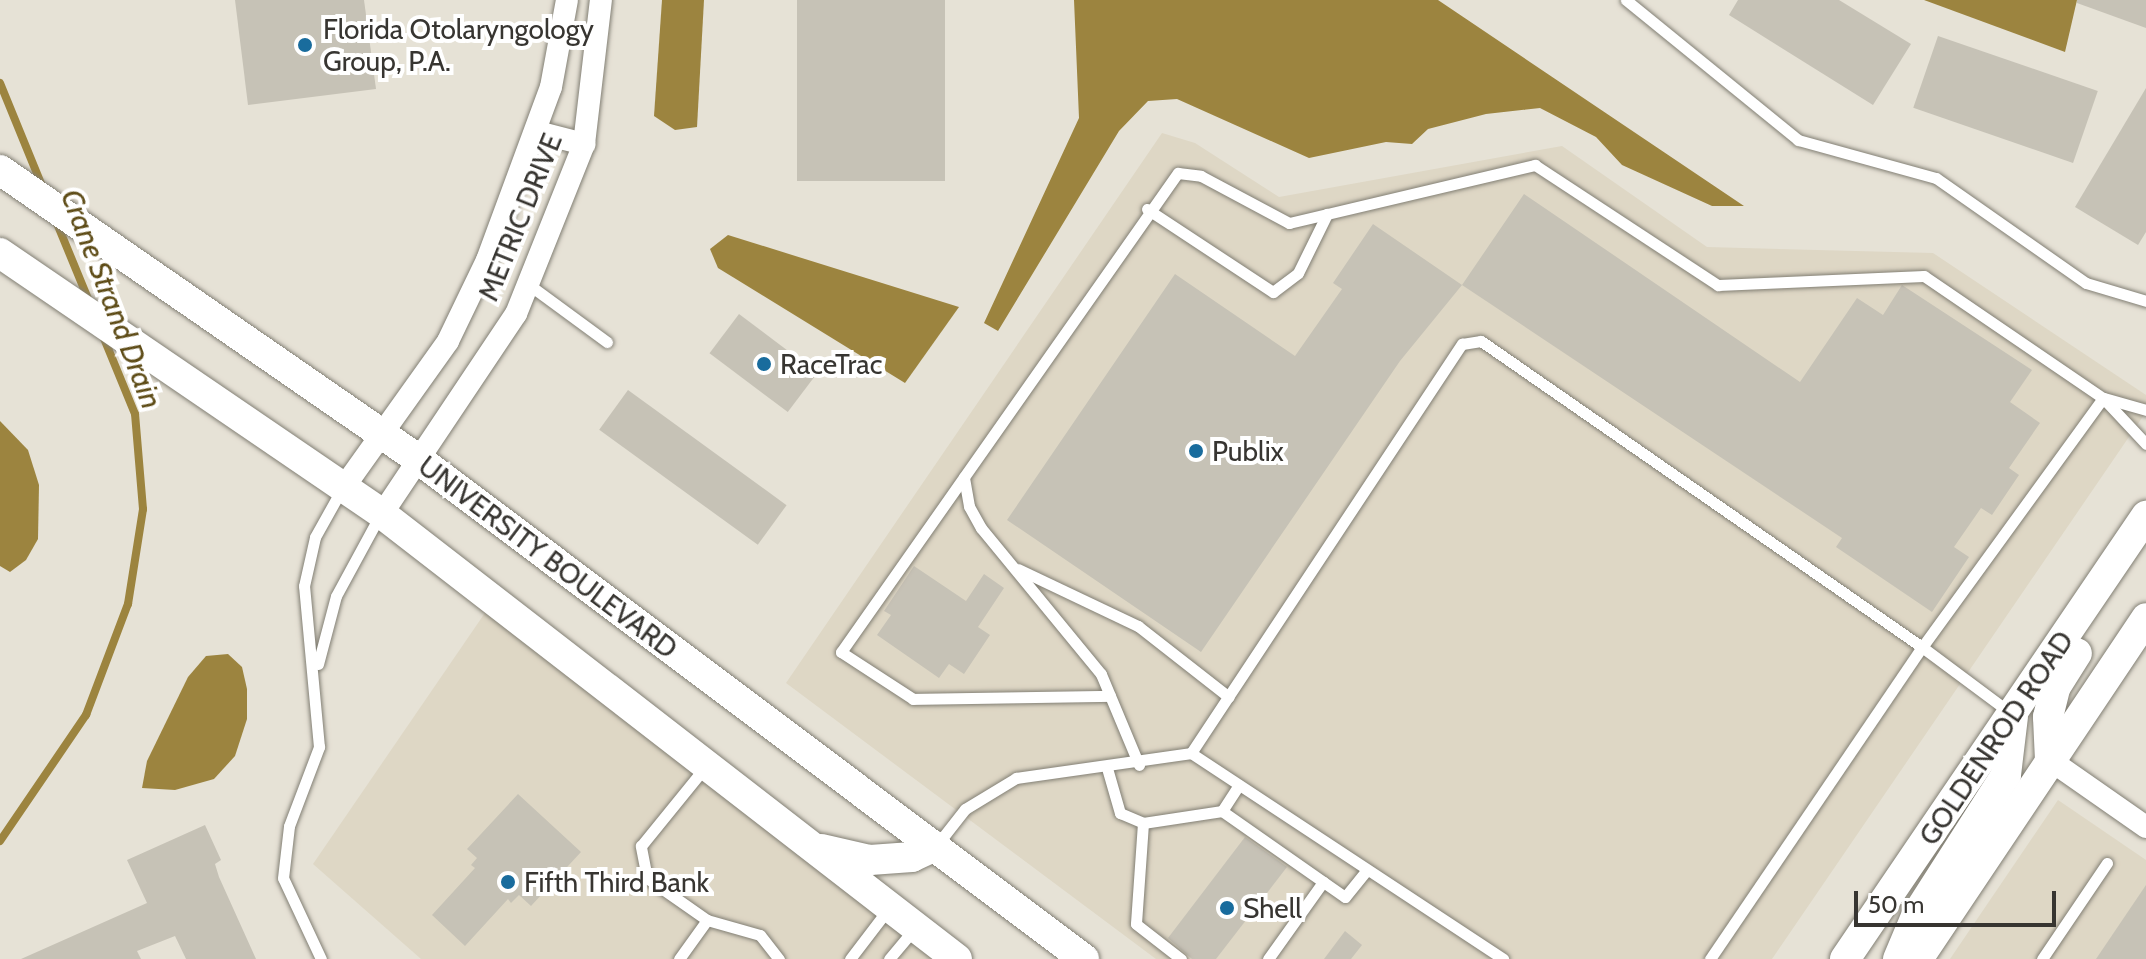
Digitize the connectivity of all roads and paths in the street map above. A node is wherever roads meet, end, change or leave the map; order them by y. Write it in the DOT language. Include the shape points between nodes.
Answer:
graph roads {
  1 [pos="567,0"];
  2 [pos="601,0"];
  3 [pos="1626,0"];
  4 [pos="537,132"];
  5 [pos="584,144"];
  6 [pos="0,170"];
  7 [pos="1147,209"];
  8 [pos="1327,214"];
  9 [pos="0,253"];
  10 [pos="528,284"];
  11 [pos="2146,301"];
  12 [pos="607,342"];
  13 [pos="2103,398"];
  14 [pos="2146,410"];
  15 [pos="381,434"];
  16 [pos="2146,444"];
  17 [pos="418,459"];
  18 [pos="964,477"];
  19 [pos="344,487"];
  20 [pos="382,514"];
  21 [pos="2146,516"];
  22 [pos="2146,552"];
  23 [pos="1013,567"];
  24 [pos="2146,618"];
  25 [pos="1922,647"];
  26 [pos="316,672"];
  27 [pos="1110,696"];
  28 [pos="1229,697"];
  29 [pos="2013,714"];
  30 [pos="1191,753"];
  31 [pos="2050,760"];
  32 [pos="706,765"];
  33 [pos="1139,765"];
  34 [pos="1107,768"];
  35 [pos="1239,785"];
  36 [pos="1222,811"];
  37 [pos="1143,823"];
  38 [pos="2146,827"];
  39 [pos="936,846"];
  40 [pos="811,847"];
  41 [pos="2107,863"];
  42 [pos="1367,870"];
  43 [pos="1323,882"];
  44 [pos="1889,896"];
  45 [pos="890,908"];
  46 [pos="707,920"];
  47 [pos="915,927"];
  48 [pos="321,959"];
  49 [pos="679,959"];
  50 [pos="779,959"];
  51 [pos="850,959"];
  52 [pos="889,959"];
  53 [pos="957,959"];
  54 [pos="1084,959"];
  55 [pos="1181,959"];
  56 [pos="1268,959"];
  57 [pos="1503,959"];
  58 [pos="1710,959"];
  59 [pos="1832,959"];
  60 [pos="1845,959"];
  61 [pos="1898,959"];
  62 [pos="1918,959"];
  63 [pos="2042,959"];
  1 -- 4 [label="street, METRIC DRIVE"];
  2 -- 5 [label="street, METRIC DRIVE"];
  3 -- 11 [label="lane" via="1798,140 1936,178 2086,283"];
  4 -- 5 [label="street"];
  4 -- 15 [label="street, METRIC DRIVE" via="448,341"];
  5 -- 10 [label="street, METRIC DRIVE"];
  6 -- 15 [label="street, UNIVERSITY BOULEVARD"];
  7 -- 8 [label="lane" via="1178,173 1201,176 1289,223"];
  7 -- 8 [label="lane" via="1273,292 1298,273"];
  7 -- 18 [label="lane"];
  8 -- 13 [label="lane" via="1535,165 1718,285 1924,276"];
  9 -- 19 [label="street"];
  10 -- 12 [label="lane"];
  10 -- 17 [label="street, METRIC DRIVE" via="516,314"];
  13 -- 14 [label="lane"];
  13 -- 16 [label="lane"];
  13 -- 25 [label="lane"];
  15 -- 17 [label="street, UNIVERSITY BOULEVARD"];
  15 -- 19 [label="street, METRIC DRIVE"];
  17 -- 20 [label="street, METRIC DRIVE"];
  17 -- 39 [label="street, UNIVERSITY BOULEVARD"];
  18 -- 23 [label="lane" via="969,506"];
  18 -- 27 [label="lane" via="841,652 913,699"];
  19 -- 20 [label="street"];
  19 -- 26 [label="lane" via="315,537 304,586"];
  20 -- 26 [label="lane" via="336,596"];
  20 -- 32 [label="street"];
  21 -- 29 [label="street, GOLDENROD ROAD"];
  22 -- 31 [label="street" via="2055,688 2048,717"];
  23 -- 27 [label="lane" via="1101,674"];
  23 -- 28 [label="lane" via="1138,626"];
  24 -- 31 [label="street, GOLDENROD ROAD"];
  25 -- 28 [label="lane" via="1493,347 1471,340 1462,344"];
  25 -- 29 [label="lane"];
  25 -- 58 [label="lane"];
  26 -- 48 [label="lane" via="319,747 289,826 283,878"];
  27 -- 33 [label="lane"];
  28 -- 30 [label="lane"];
  29 -- 44 [label="street, GOLDENROD ROAD"];
  29 -- 61 [label="street" via="2006,775 1917,914"];
  30 -- 33 [label="lane"];
  30 -- 35 [label="lane"];
  31 -- 38 [label="street"];
  31 -- 62 [label="street, GOLDENROD ROAD"];
  32 -- 40 [label="street"];
  32 -- 46 [label="lane" via="641,846 647,878"];
  33 -- 34 [label="lane"];
  34 -- 37 [label="lane" via="1120,813"];
  34 -- 39 [label="lane" via="1016,778 965,809"];
  35 -- 36 [label="lane"];
  35 -- 42 [label="lane"];
  36 -- 37 [label="lane"];
  36 -- 43 [label="lane"];
  37 -- 55 [label="lane" via="1136,924"];
  39 -- 40 [label="street" via="912,857 870,860"];
  39 -- 54 [label="street, UNIVERSITY BOULEVARD"];
  40 -- 45 [label="street"];
  41 -- 63 [label="lane"];
  42 -- 43 [label="lane" via="1345,897"];
  42 -- 57 [label="lane"];
  43 -- 56 [label="lane"];
  44 -- 59 [label="street"];
  44 -- 60 [label="street, GOLDENROD ROAD"];
  45 -- 47 [label="street"];
  45 -- 51 [label="lane"];
  46 -- 49 [label="lane"];
  46 -- 50 [label="lane" via="760,935"];
  47 -- 52 [label="lane"];
  47 -- 53 [label="street"];
}
